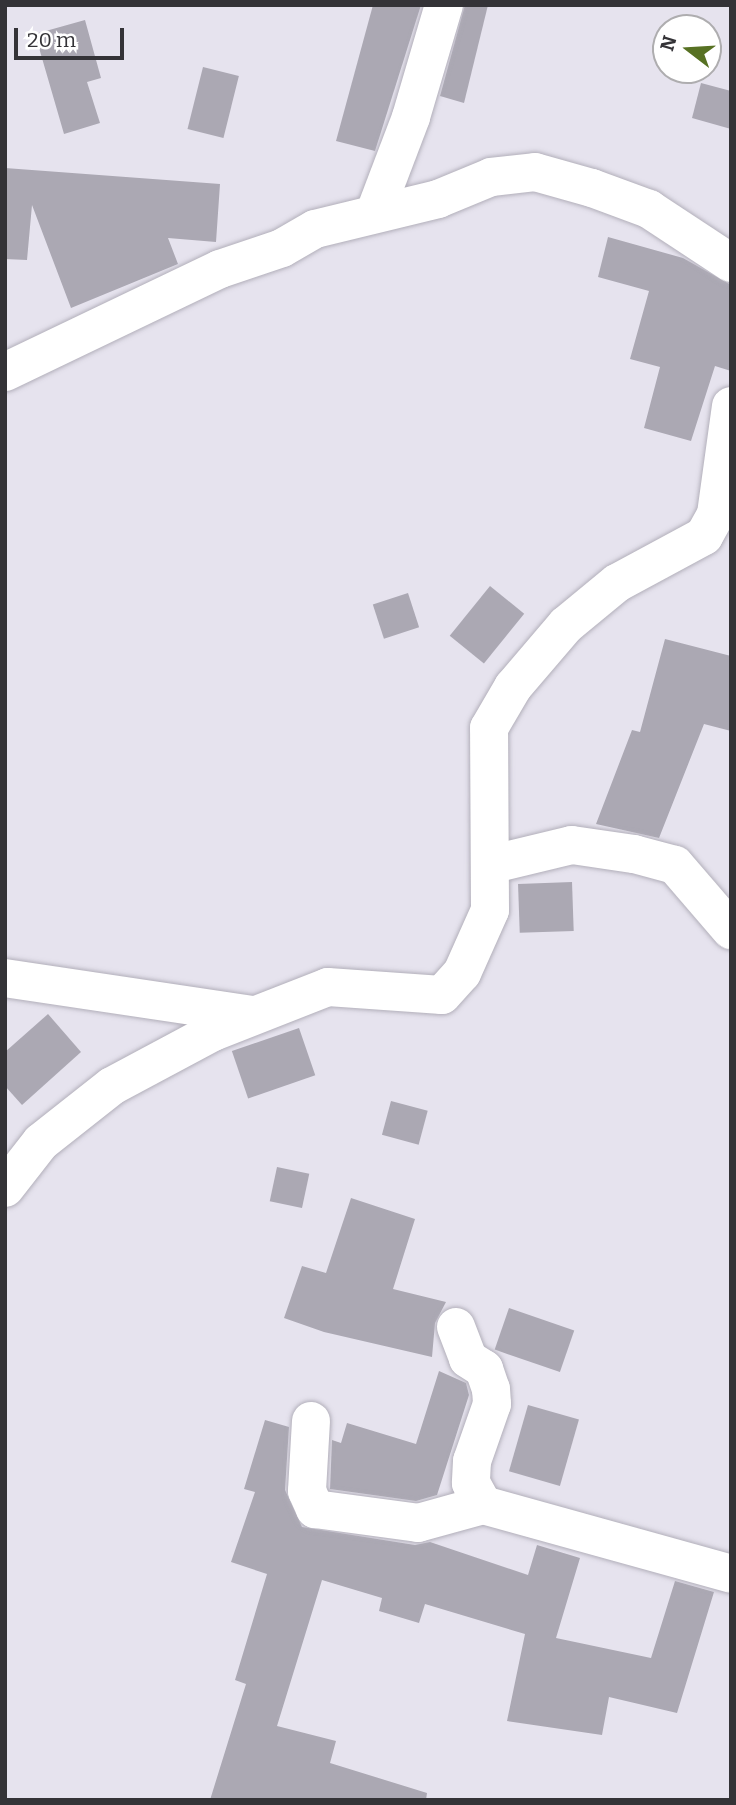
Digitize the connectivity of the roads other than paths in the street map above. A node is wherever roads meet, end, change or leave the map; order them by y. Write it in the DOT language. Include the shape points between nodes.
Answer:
graph roads {
  1 [pos="444,5"];
  2 [pos="374,212"];
  3 [pos="731,263"];
  4 [pos="5,372"];
  5 [pos="731,407"];
  6 [pos="493,864"];
  7 [pos="731,930"];
  8 [pos="5,978"];
  9 [pos="255,1015"];
  10 [pos="5,1188"];
  11 [pos="456,1327"];
  12 [pos="311,1421"];
  13 [pos="483,1505"];
  14 [pos="731,1574"];
  1 -- 2 [label="street" via="411,117"];
  2 -- 3 [label="street" via="438,199 491,177 535,172 649,209"];
  2 -- 4 [label="street" via="315,229 282,248 220,269"];
  5 -- 6 [label="street" via="716,514 704,536 617,583 566,625 513,687 489,728 487,824"];
  6 -- 7 [label="street" via="572,845 634,853 675,865"];
  6 -- 9 [label="street" via="490,910 480,940 462,973 442,995 328,987"];
  8 -- 9 [label="street"];
  9 -- 10 [label="street" via="112,1086 41,1142"];
  11 -- 13 [label="street" via="468,1359 484,1369 491,1389 492,1404 472,1461 471,1483"];
  12 -- 13 [label="street" via="307,1491 315,1509 418,1523"];
  13 -- 14 [label="street"];
}
